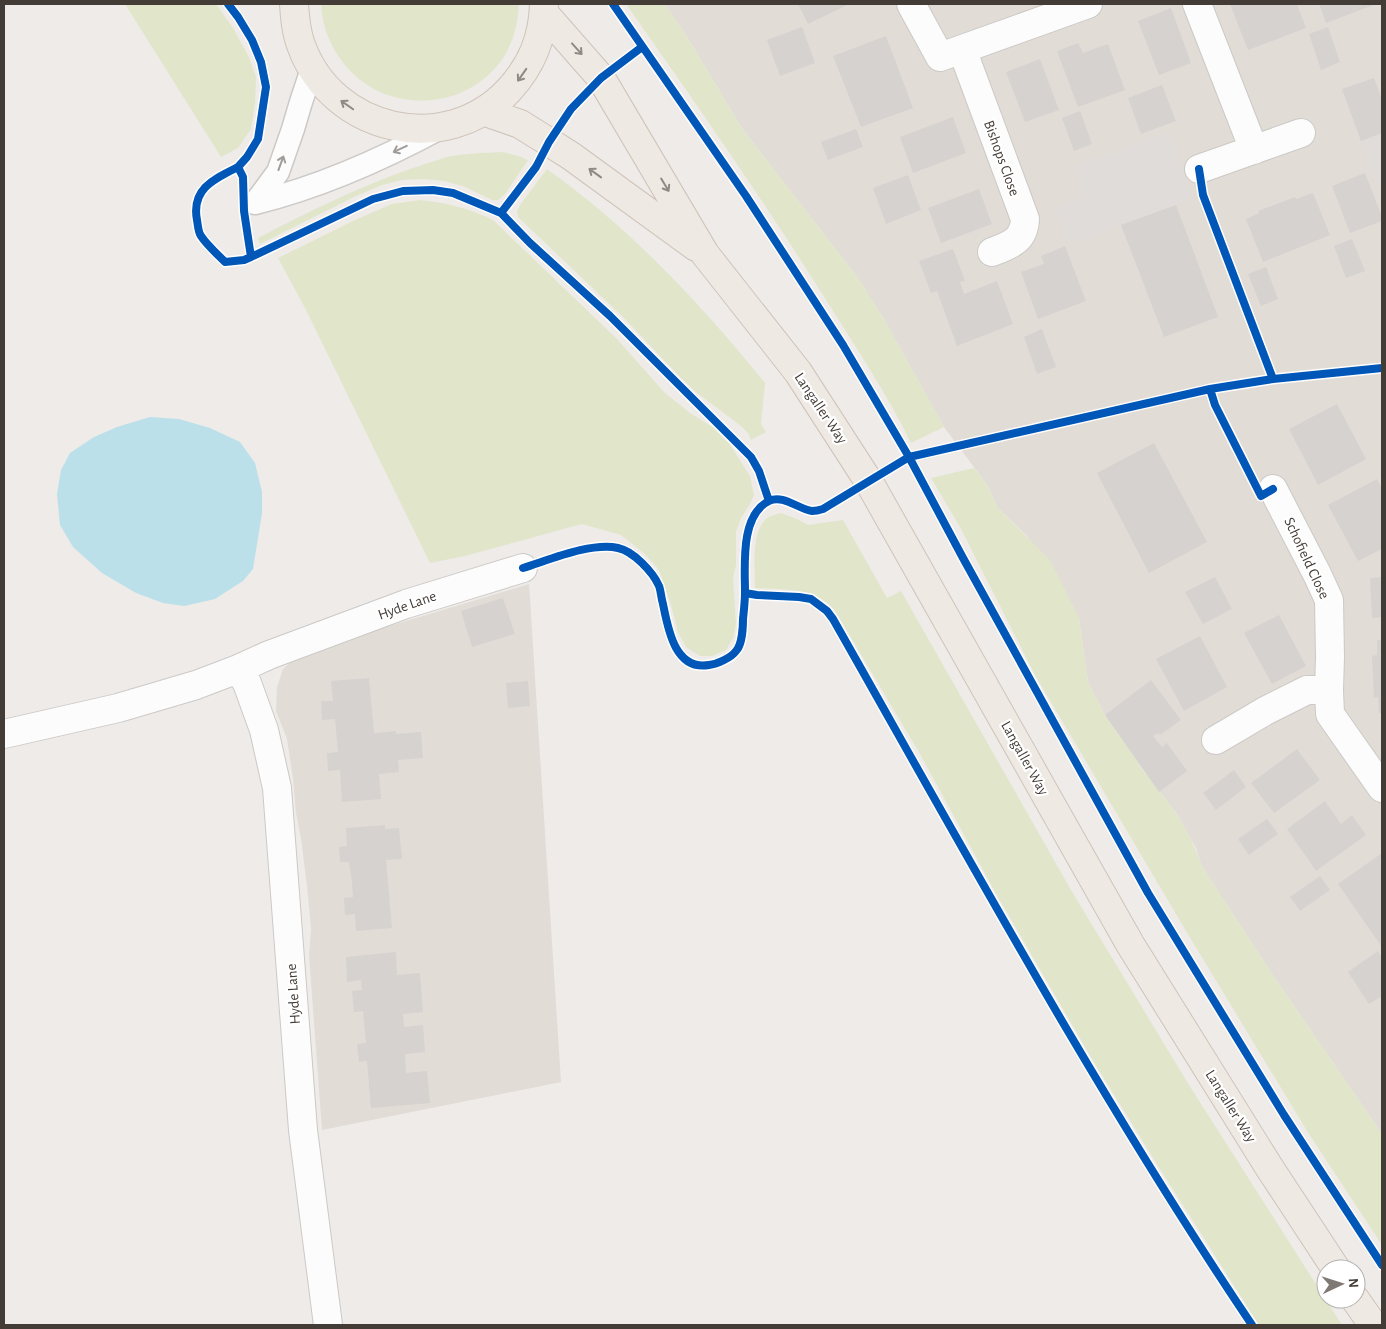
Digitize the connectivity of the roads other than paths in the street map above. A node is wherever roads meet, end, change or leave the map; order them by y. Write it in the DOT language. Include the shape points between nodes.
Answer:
graph roads {
  1 [pos="911,4"];
  2 [pos="1088,4"];
  3 [pos="1197,4"];
  4 [pos="291,9"];
  5 [pos="544,9"];
  6 [pos="962,49"];
  7 [pos="312,69"];
  8 [pos="483,111"];
  9 [pos="443,127"];
  10 [pos="1302,133"];
  11 [pos="1254,150"];
  12 [pos="1200,169"];
  13 [pos="992,252"];
  14 [pos="705,254"];
  15 [pos="1274,489"];
  16 [pos="523,568"];
  17 [pos="238,669"];
  18 [pos="1329,690"];
  19 [pos="4,734"];
  20 [pos="1216,740"];
  21 [pos="1382,788"];
  22 [pos="1329,1259"];
  23 [pos="1362,1309"];
  24 [pos="328,1325"];
  25 [pos="1373,1325"];
  1 -- 6 [label="street" via="940,57"];
  2 -- 6 [label="street"];
  3 -- 11 [label="street"];
  4 -- 7 [label="main road"];
  5 -- 8 [label="main road, one-way" via="540,37 532,60 502,97"];
  5 -- 14 [label="main road, Langaller Way, one-way" via="601,78"];
  6 -- 13 [label="street, Bishops Close" via="1024,219 1020,237"];
  9 -- 7 [label="main road, one-way" via="393,126 369,118 347,106"];
  9 -- 7 [label="lane, one-way" via="319,184 255,203 278,172"];
  8 -- 9 [label="main road"];
  14 -- 8 [label="main road, Langaller Way, one-way" via="571,156 520,124"];
  10 -- 11 [label="street"];
  11 -- 12 [label="street"];
  14 -- 22 [label="main road, Langaller Way" via="798,372 869,482 1130,944"];
  15 -- 18 [label="street, Schofield Close" via="1329,600"];
  16 -- 17 [label="street, Hyde Lane" via="406,604"];
  17 -- 19 [label="street, Hyde Lane" via="118,708"];
  17 -- 24 [label="street, Hyde Lane" via="247,683 264,730 277,788 303,1130"];
  18 -- 20 [label="street" via="1307,690"];
  18 -- 21 [label="street, Schofield Close" via="1330,714"];
  23 -- 25 [label="main road"];
}
